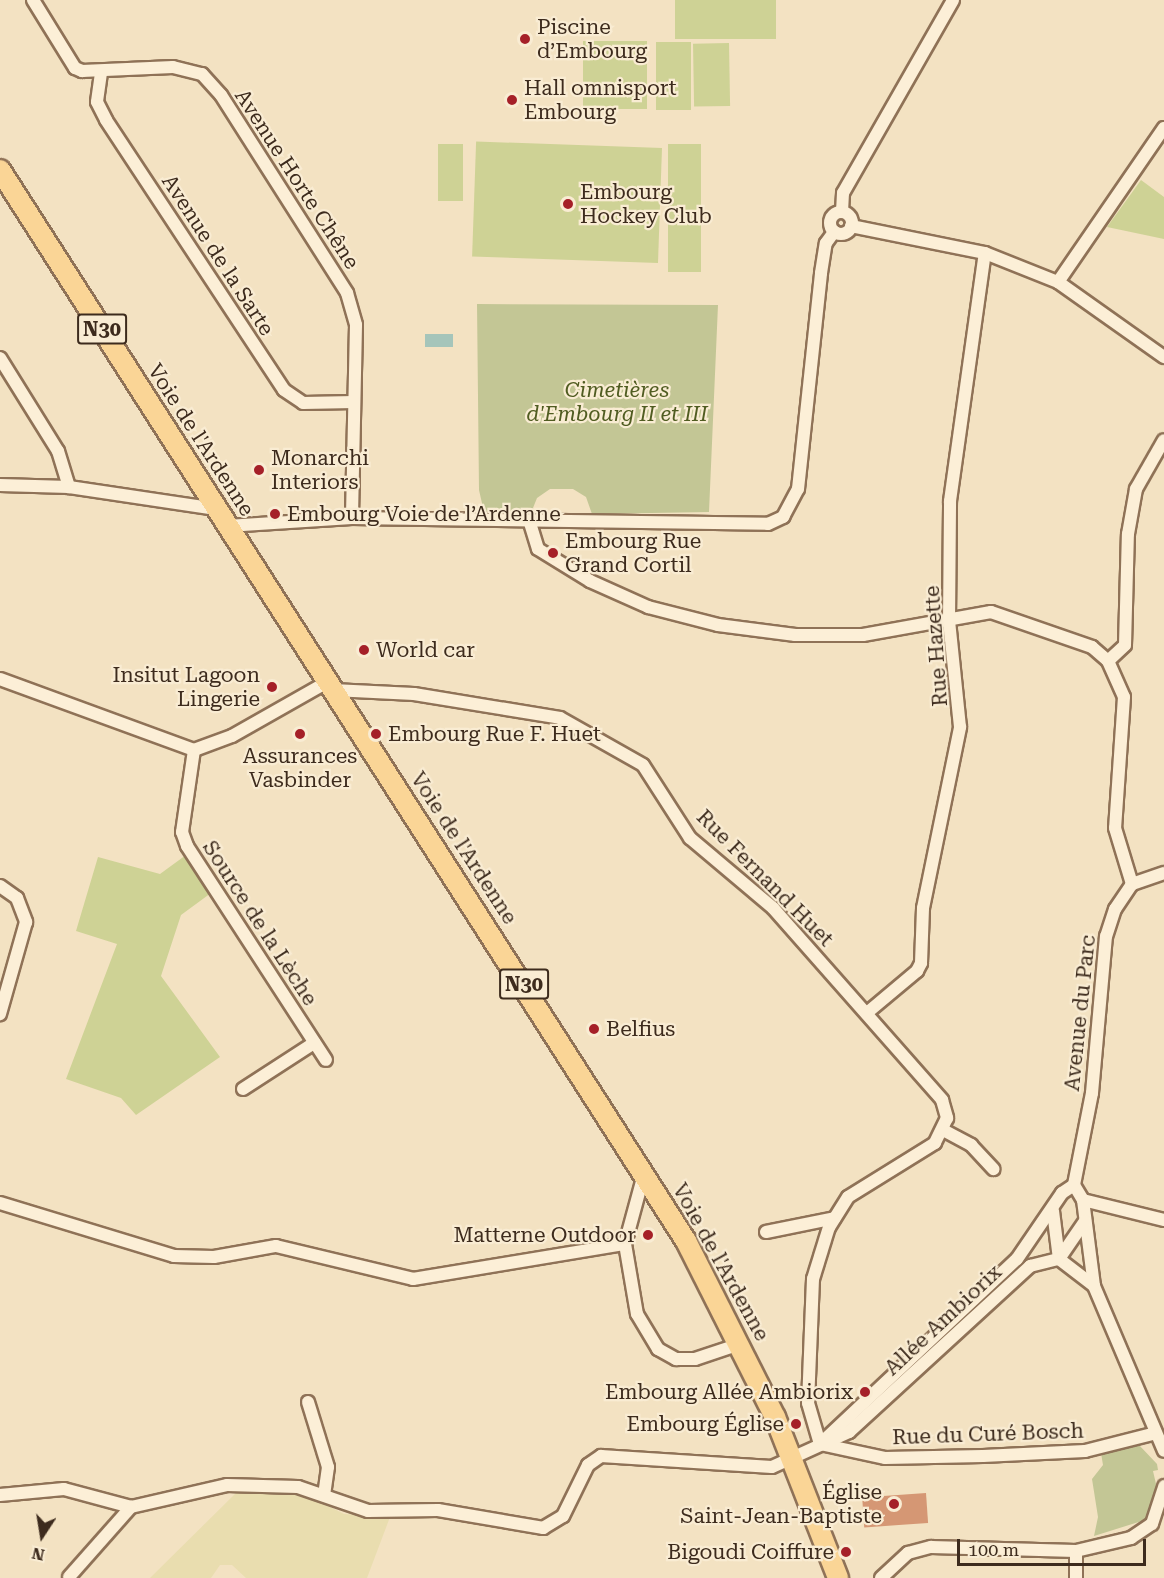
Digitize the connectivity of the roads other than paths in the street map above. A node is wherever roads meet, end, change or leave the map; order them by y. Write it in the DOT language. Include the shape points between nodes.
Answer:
graph roads {
  1 [pos="33,0"];
  2 [pos="953,0"];
  3 [pos="102,74"];
  4 [pos="1164,128"];
  5 [pos="0,170"];
  6 [pos="842,212"];
  7 [pos="851,226"];
  8 [pos="834,232"];
  9 [pos="985,253"];
  10 [pos="1058,282"];
  11 [pos="1164,357"];
  12 [pos="0,358"];
  13 [pos="354,402"];
  14 [pos="1164,440"];
  15 [pos="0,486"];
  16 [pos="69,487"];
  17 [pos="216,508"];
  18 [pos="352,518"];
  19 [pos="530,523"];
  20 [pos="227,526"];
  21 [pos="949,621"];
  22 [pos="1108,661"];
  23 [pos="0,679"];
  24 [pos="330,686"];
  25 [pos="194,750"];
  26 [pos="1164,873"];
  27 [pos="1132,884"];
  28 [pos="0,886"];
  29 [pos="868,1012"];
  30 [pos="0,1014"];
  31 [pos="314,1043"];
  32 [pos="326,1060"];
  33 [pos="243,1089"];
  34 [pos="945,1131"];
  35 [pos="993,1169"];
  36 [pos="644,1174"];
  37 [pos="1074,1185"];
  38 [pos="1083,1200"];
  39 [pos="0,1203"];
  40 [pos="1053,1211"];
  41 [pos="835,1218"];
  42 [pos="1164,1220"];
  43 [pos="1085,1221"];
  44 [pos="766,1232"];
  45 [pos="625,1244"];
  46 [pos="1059,1260"];
  47 [pos="1094,1286"];
  48 [pos="740,1344"];
  49 [pos="309,1402"];
  50 [pos="1156,1433"];
  51 [pos="820,1444"];
  52 [pos="1164,1451"];
  53 [pos="793,1458"];
  54 [pos="1164,1486"];
  55 [pos="0,1495"];
  56 [pos="324,1495"];
  57 [pos="131,1507"];
  58 [pos="1076,1551"];
  59 [pos="69,1577"];
  60 [pos="838,1578"];
  61 [pos="881,1578"];
  62 [pos="1076,1578"];
  1 -- 3 [label="street, Avenue Horte Chêne" via="75,68"];
  2 -- 6 [label="street" via="843,193"];
  3 -- 13 [label="street, Avenue de la Sarte" via="97,102 106,120 284,390 303,403"];
  3 -- 13 [label="street, Avenue Horte Chêne" via="173,67 202,74 221,95 353,307"];
  4 -- 10 [label="street"];
  5 -- 17 [label="main road, Voie de l'Ardenne / N30"];
  6 -- 7 [label="street" via="848,215"];
  6 -- 8 [label="street" via="830,219"];
  7 -- 8 [label="street" via="844,234"];
  7 -- 9 [label="street"];
  8 -- 19 [label="street" via="826,243 821,273 798,489 783,517 768,524"];
  9 -- 10 [label="street"];
  9 -- 21 [label="street, Rue Hazette" via="950,501"];
  10 -- 11 [label="street"];
  12 -- 16 [label="street" via="58,451"];
  13 -- 18 [label="street, Avenue Horte Chêne"];
  14 -- 22 [label="street" via="1136,489 1128,534 1125,645"];
  15 -- 16 [label="street"];
  16 -- 17 [label="street"];
  17 -- 20 [label="main road, Voie de l'Ardenne / N30"];
  18 -- 19 [label="street"];
  18 -- 20 [label="street"];
  19 -- 21 [label="street" via="538,549 590,581 648,607 718,626 795,635 863,635"];
  20 -- 24 [label="main road, Voie de l'Ardenne / N30"];
  21 -- 22 [label="street" via="991,612 1092,647"];
  21 -- 29 [label="street, Rue Hazette" via="960,727 923,908 921,963 917,971"];
  22 -- 27 [label="street" via="1124,697 1115,828"];
  23 -- 25 [label="street"];
  24 -- 25 [label="street" via="231,736"];
  24 -- 29 [label="street, Rue Fernand Huet" via="414,694 560,718 643,765 690,838 759,894"];
  24 -- 36 [label="main road, Voie de l'Ardenne / N30"];
  25 -- 31 [label="street, Source de la Lèche" via="182,832 187,846 249,936"];
  26 -- 27 [label="street"];
  27 -- 37 [label="street, Avenue du Parc" via="1115,909 1106,936 1092,1093"];
  28 -- 30 [label="street" via="16,898 26,922"];
  29 -- 34 [label="street, Rue Fernand Huet" via="942,1100 947,1118"];
  31 -- 32 [label="street, Source de la Lèche"];
  31 -- 33 [label="street"];
  34 -- 35 [label="street" via="971,1145"];
  34 -- 41 [label="street" via="935,1143 855,1191"];
  36 -- 45 [label="street"];
  36 -- 48 [label="main road, Voie de l'Ardenne / N30" via="709,1280"];
  37 -- 38 [label="street"];
  37 -- 40 [label="street, Avenue du Parc" via="1062,1193"];
  38 -- 42 [label="street"];
  38 -- 43 [label="street"];
  39 -- 45 [label="street" via="174,1256 214,1257 276,1246 412,1280"];
  40 -- 46 [label="street"];
  40 -- 51 [label="street, Allée Ambiorix" via="1017,1259"];
  41 -- 44 [label="street"];
  41 -- 51 [label="street" via="813,1279 808,1403"];
  43 -- 46 [label="street"];
  43 -- 47 [label="street"];
  45 -- 48 [label="street" via="637,1314 658,1349 676,1359 695,1359"];
  46 -- 47 [label="street"];
  46 -- 51 [label="street, Allée Ambiorix" via="1030,1266 849,1432"];
  47 -- 50 [label="street"];
  48 -- 53 [label="main road, Voie de l'Ardenne / N30"];
  49 -- 56 [label="street" via="328,1467"];
  50 -- 51 [label="street, Rue du Curé Bosch" via="1085,1451 982,1456 885,1458"];
  50 -- 52 [label="street"];
  51 -- 53 [label="street, Allée Ambiorix"];
  53 -- 56 [label="street, Allée Ambiorix" via="772,1467 746,1467 602,1456 588,1466 563,1516 543,1528 438,1510 368,1511"];
  53 -- 60 [label="main road, Voie de l'Ardenne / N30"];
  54 -- 58 [label="street" via="1152,1524 1131,1539"];
  55 -- 57 [label="street" via="64,1489"];
  56 -- 57 [label="street, Allée Ambiorix" via="298,1487 227,1485"];
  57 -- 59 [label="street"];
  58 -- 61 [label="street" via="931,1547 908,1552"];
  58 -- 62 [label="street"];
}
